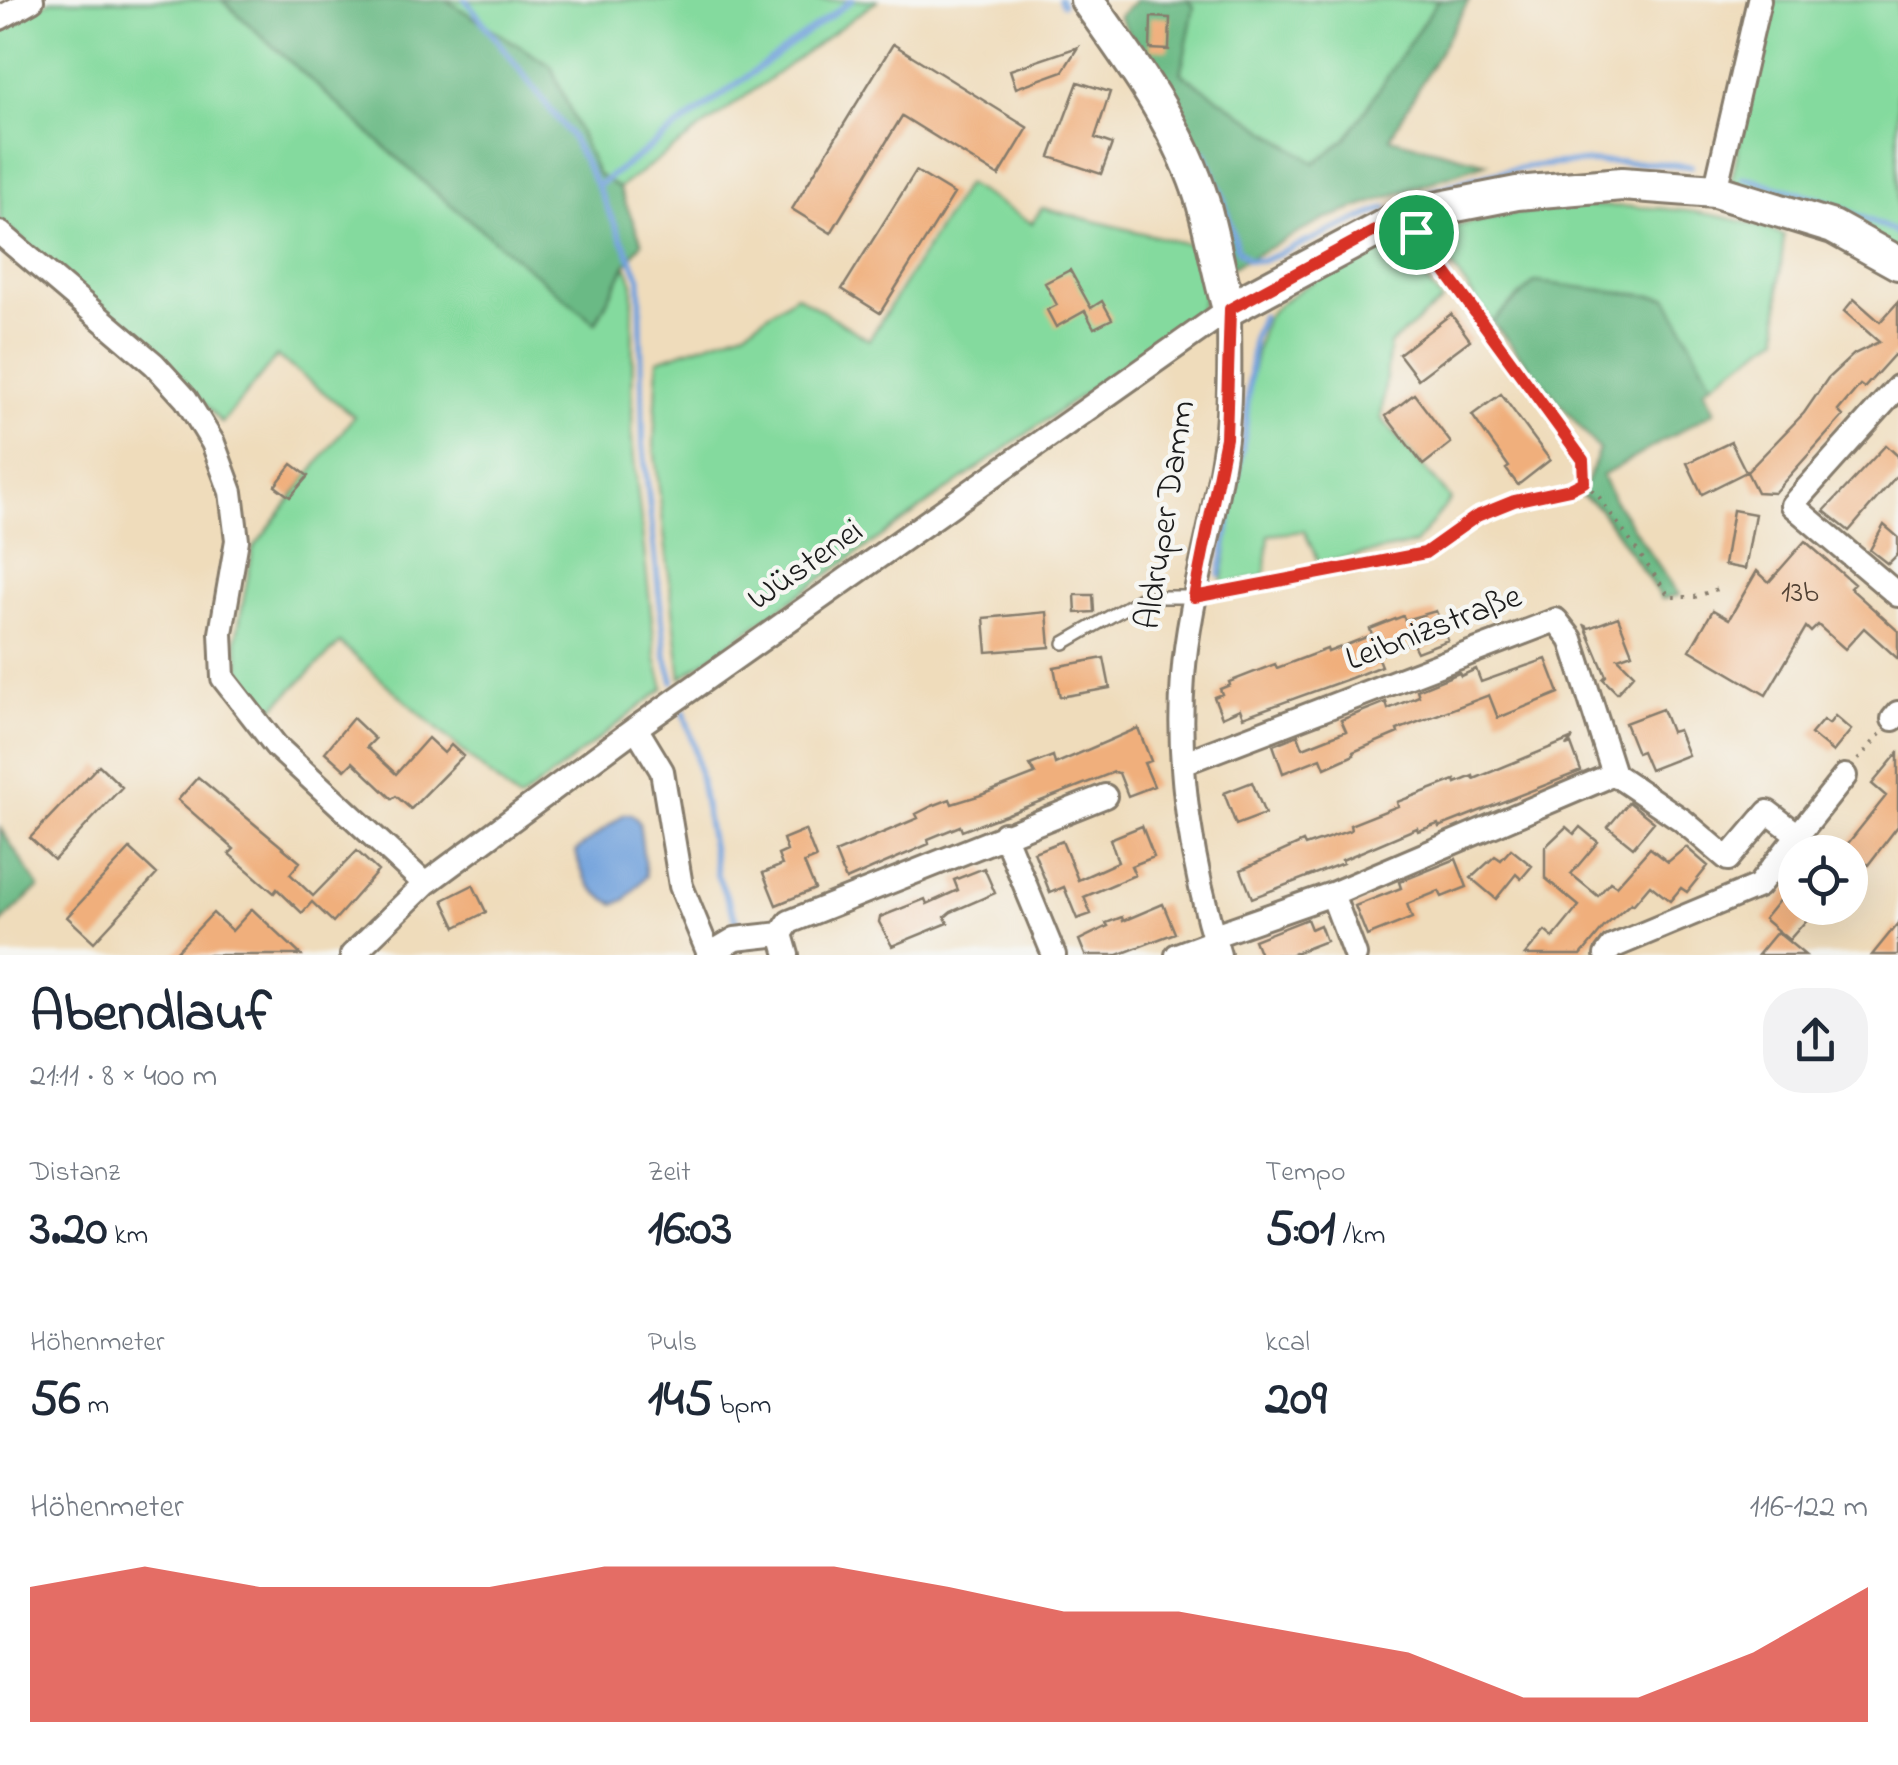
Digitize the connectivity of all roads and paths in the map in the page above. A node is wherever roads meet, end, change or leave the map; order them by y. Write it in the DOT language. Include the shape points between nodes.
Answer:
graph roads {
  1 [pos="32,0"];
  2 [pos="1087,0"];
  3 [pos="1759,0"];
  4 [pos="0,18"];
  5 [pos="1715,191"];
  6 [pos="1404,215"];
  7 [pos="0,233"];
  8 [pos="1898,263"];
  9 [pos="1230,309"];
  10 [pos="1894,400"];
  11 [pos="1584,482"];
  12 [pos="1724,587"];
  13 [pos="1898,595"];
  14 [pos="1194,597"];
  15 [pos="1064,643"];
  16 [pos="1896,716"];
  17 [pos="636,728"];
  18 [pos="1183,763"];
  19 [pos="1614,774"];
  20 [pos="1844,776"];
  21 [pos="1105,796"];
  22 [pos="1004,834"];
  23 [pos="1798,835"];
  24 [pos="1728,859"];
  25 [pos="1778,860"];
  26 [pos="425,884"];
  27 [pos="1758,886"];
  28 [pos="1332,894"];
  29 [pos="1215,944"];
  30 [pos="784,945"];
  31 [pos="1613,952"];
  32 [pos="352,955"];
  33 [pos="709,955"];
  34 [pos="1054,955"];
  35 [pos="1178,955"];
  36 [pos="1354,955"];
  1 -- 4 [label="street"];
  2 -- 9 [label="street, Aldruper Damm" via="1178,140"];
  3 -- 5 [label="street"];
  5 -- 6 [label="street" via="1622,184 1516,193"];
  5 -- 8 [label="street" via="1833,227"];
  6 -- 9 [label="street"];
  6 -- 11 [label="path" via="1583,460"];
  7 -- 26 [label="street" via="186,399 213,442 231,492 237,540 221,633 222,678 276,746"];
  9 -- 14 [label="street, Aldruper Damm" via="1226,438"];
  9 -- 17 [label="street, Wüstenei"];
  10 -- 13 [label="street" via="1792,505"];
  11 -- 12 [label="path" via="1670,597"];
  11 -- 14 [label="path" via="1477,516 1425,553"];
  14 -- 15 [label="lane" via="1144,597"];
  14 -- 18 [label="street, Aldruper Damm" via="1182,678"];
  16 -- 20 [label="path"];
  17 -- 26 [label="street, Wüstenei"];
  17 -- 33 [label="street" via="662,771 681,886"];
  18 -- 19 [label="street, Leibnizstraße" via="1556,620 1571,638"];
  18 -- 29 [label="street, Aldruper Damm"];
  19 -- 24 [label="street"];
  19 -- 28 [label="street"];
  20 -- 23 [label="street"];
  21 -- 22 [label="street"];
  22 -- 30 [label="street" via="788,922"];
  22 -- 34 [label="street"];
  23 -- 24 [label="street" via="1768,812"];
  24 -- 27 [label="street"];
  25 -- 27 [label="street"];
  26 -- 32 [label="street, Wüstenei"];
  27 -- 31 [label="street"];
  28 -- 29 [label="street"];
  28 -- 36 [label="street"];
  29 -- 35 [label="street"];
  30 -- 33 [label="street" via="744,937"];
}
